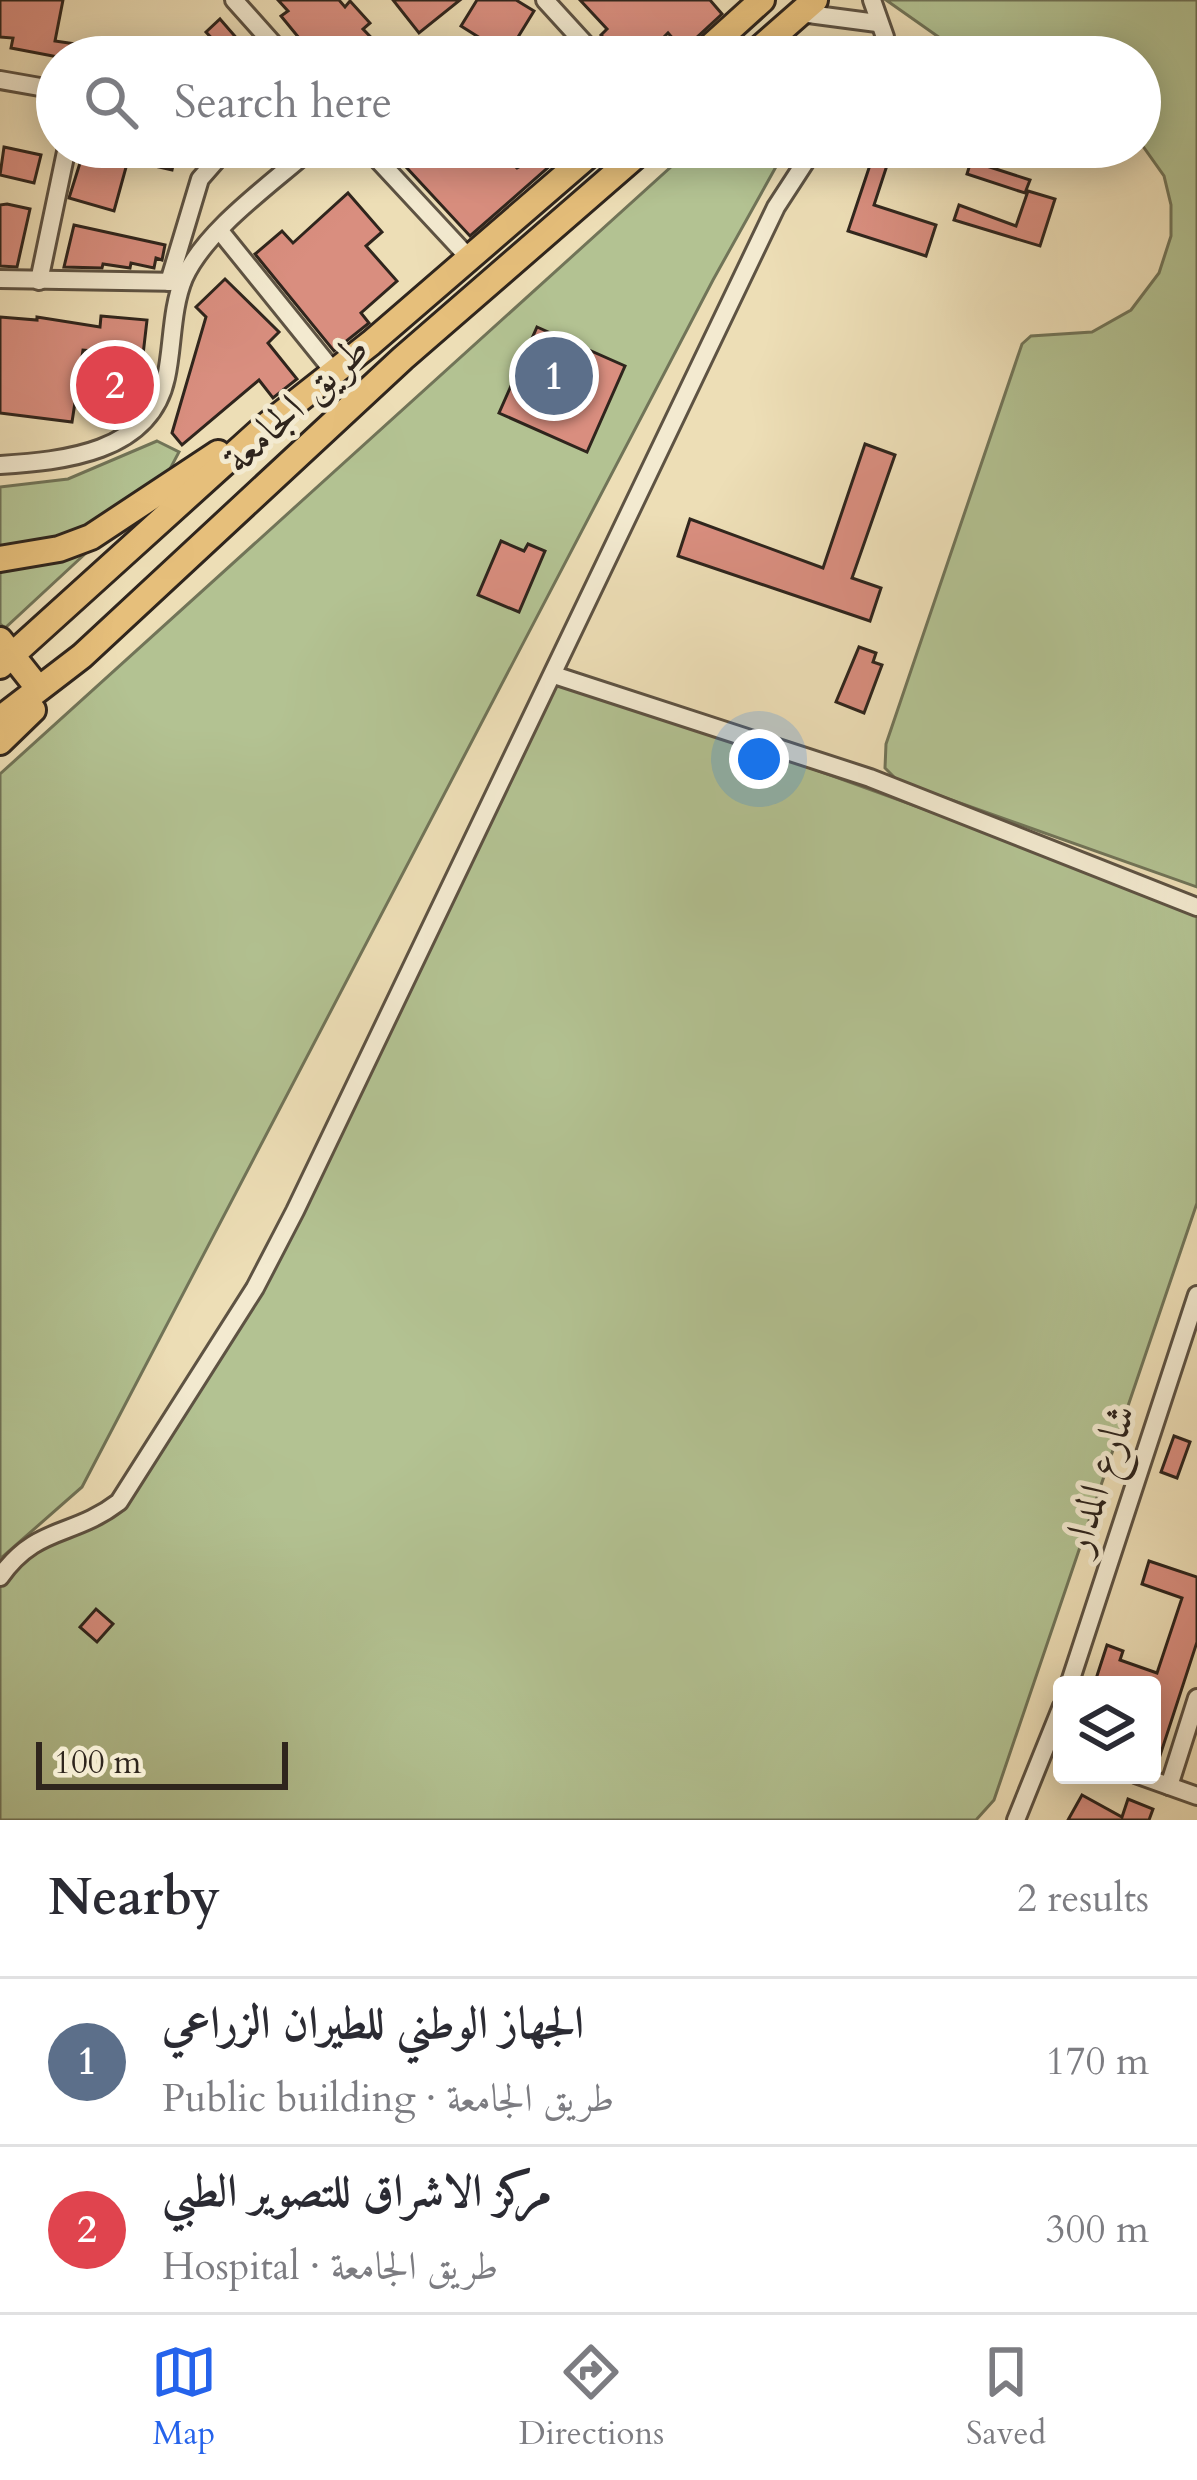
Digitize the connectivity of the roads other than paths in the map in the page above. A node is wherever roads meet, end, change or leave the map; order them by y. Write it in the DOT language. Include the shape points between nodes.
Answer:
graph roads {
  1 [pos="234,0"];
  2 [pos="545,0"];
  3 [pos="872,0"];
  4 [pos="753,3"];
  5 [pos="808,7"];
  6 [pos="877,23"];
  7 [pos="266,36"];
  8 [pos="578,36"];
  9 [pos="720,36"];
  10 [pos="774,36"];
  11 [pos="884,36"];
  12 [pos="0,80"];
  13 [pos="36,86"];
  14 [pos="63,168"];
  15 [pos="209,168"];
  16 [pos="290,168"];
  17 [pos="386,168"];
  18 [pos="574,168"];
  19 [pos="622,168"];
  20 [pos="801,168"];
  21 [pos="220,231"];
  22 [pos="470,259"];
  23 [pos="0,279"];
  24 [pos="40,281"];
  25 [pos="176,282"];
  26 [pos="334,372"];
  27 [pos="262,429"];
  28 [pos="0,465"];
  29 [pos="0,559"];
  30 [pos="4,654"];
  31 [pos="82,656"];
  32 [pos="554,675"];
  33 [pos="38,688"];
  34 [pos="0,719"];
  35 [pos="0,742"];
  36 [pos="1197,907"];
  37 [pos="1197,1295"];
  38 [pos="0,1577"];
  39 [pos="1072,1676"];
  40 [pos="1197,1699"];
  41 [pos="1053,1752"];
  42 [pos="1161,1783"];
  43 [pos="1169,1786"];
  44 [pos="1197,1796"];
  45 [pos="1016,1820"];
  1 -- 7 [label="street"];
  2 -- 8 [label="street"];
  3 -- 6 [label="street"];
  4 -- 9 [label="highway"];
  5 -- 6 [label="street"];
  5 -- 10 [label="highway"];
  6 -- 11 [label="street"];
  12 -- 13 [label="street"];
  14 -- 24 [label="street"];
  15 -- 25 [label="street"];
  16 -- 21 [label="street"];
  17 -- 22 [label="street"];
  18 -- 22 [label="highway, طريق الجامعة"];
  19 -- 31 [label="highway, طريق الجامعة"];
  20 -- 32 [label="street"];
  21 -- 25 [label="street"];
  21 -- 26 [label="street"];
  22 -- 26 [label="highway, طريق الجامعة"];
  23 -- 24 [label="street"];
  24 -- 25 [label="street"];
  25 -- 28 [label="street" via="157,409 95,452"];
  26 -- 27 [label="highway, طريق الجامعة"];
  27 -- 29 [label="highway" via="91,537"];
  27 -- 30 [label="highway, طريق الجامعة"];
  30 -- 33 [label="highway"];
  31 -- 33 [label="highway, طريق الجامعة"];
  31 -- 35 [label="highway"];
  32 -- 36 [label="street" via="870,778"];
  32 -- 38 [label="street" via="255,1288 119,1502 94,1521 28,1545"];
  33 -- 34 [label="highway, طريق الجامعة"];
  37 -- 39 [label="street, شارع المدار"];
  40 -- 43 [label="street"];
  41 -- 45 [label="street"];
  42 -- 43 [label="street"];
  43 -- 44 [label="street"];
}
